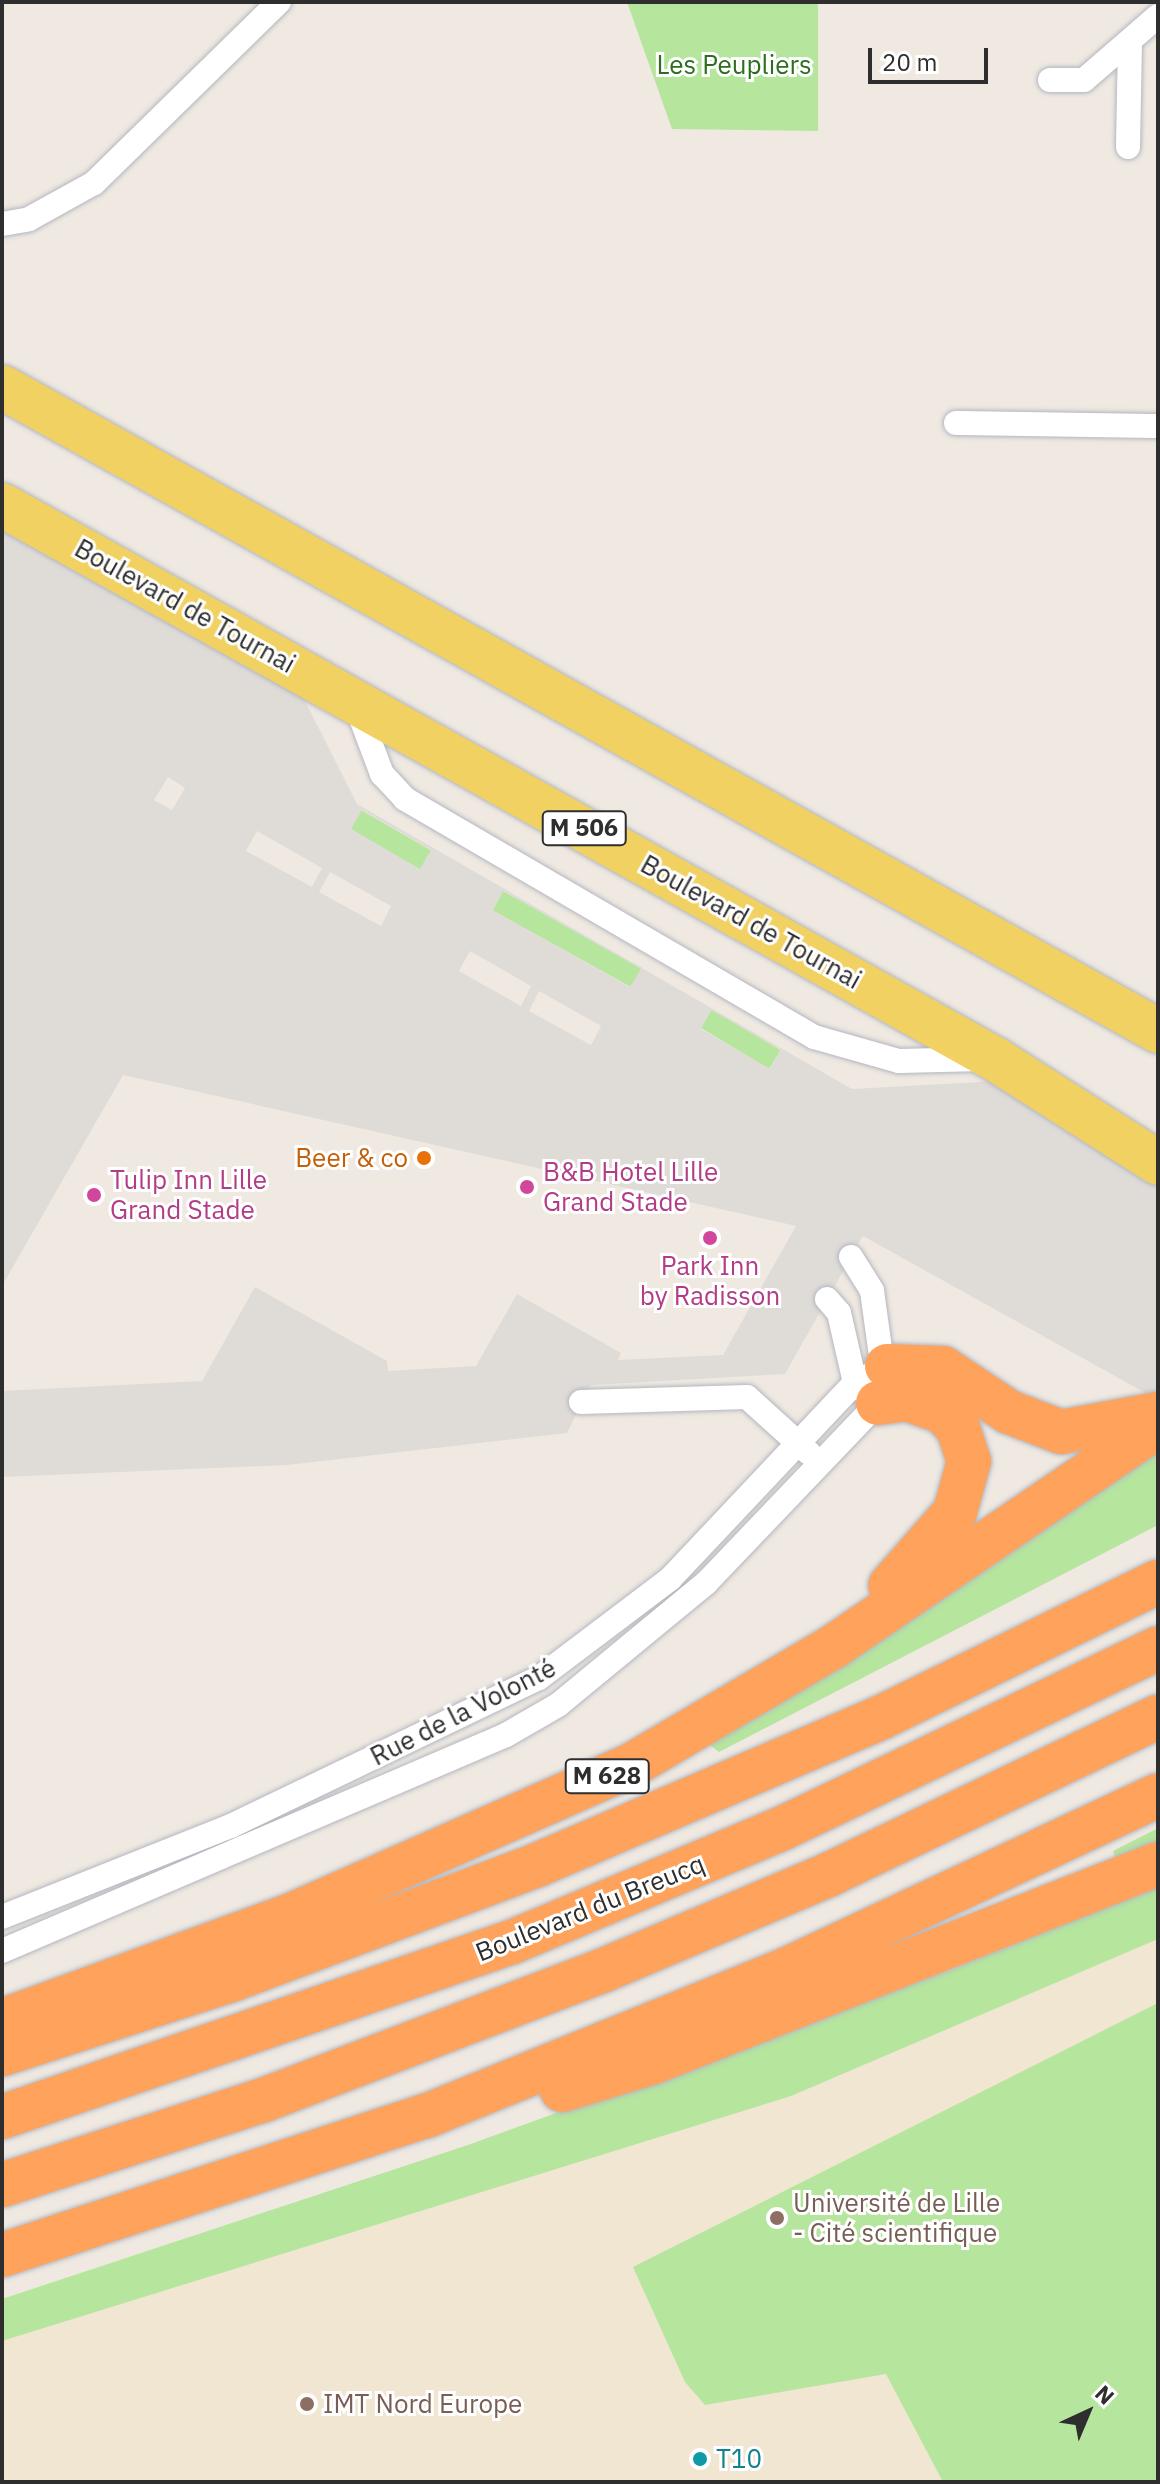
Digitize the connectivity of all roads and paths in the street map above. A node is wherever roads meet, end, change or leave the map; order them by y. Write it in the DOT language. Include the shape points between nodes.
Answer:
graph roads {
  1 [pos="279,2"];
  2 [pos="1158,16"];
  3 [pos="1130,44"];
  4 [pos="1050,80"];
  5 [pos="1128,147"];
  6 [pos="2,224"];
  7 [pos="2,387"];
  8 [pos="956,423"];
  9 [pos="1158,426"];
  10 [pos="2,505"];
  11 [pos="354,699"];
  12 [pos="1158,1031"];
  13 [pos="995,1059"];
  14 [pos="1158,1163"];
  15 [pos="851,1257"];
  16 [pos="827,1299"];
  17 [pos="873,1384"];
  18 [pos="581,1402"];
  19 [pos="1158,1414"];
  20 [pos="1158,1426"];
  21 [pos="1051,1430"];
  22 [pos="801,1443"];
  23 [pos="818,1464"];
  24 [pos="968,1476"];
  25 [pos="1158,1582"];
  26 [pos="833,1647"];
  27 [pos="1158,1648"];
  28 [pos="1158,1717"];
  29 [pos="1158,1795"];
  30 [pos="1158,1864"];
  31 [pos="2,1917"];
  32 [pos="2,1951"];
  33 [pos="2,2021"];
  34 [pos="2,2054"];
  35 [pos="2,2117"];
  36 [pos="290,2165"];
  37 [pos="2,2185"];
  38 [pos="2,2255"];
  1 -- 6 [label="lane" via="94,183 29,219"];
  2 -- 3 [label="lane"];
  3 -- 4 [label="lane" via="1084,80"];
  3 -- 5 [label="lane"];
  7 -- 12 [label="main road"];
  8 -- 9 [label="lane"];
  10 -- 11 [label="main road, Boulevard de Tournai / M 506"];
  11 -- 13 [label="main road, Boulevard de Tournai / M 506"];
  11 -- 13 [label="lane" via="382,774 405,799 814,1037 899,1061"];
  13 -- 14 [label="main road, Boulevard de Tournai / M 506"];
  15 -- 17 [label="lane" via="872,1291"];
  16 -- 17 [label="lane"];
  17 -- 21 [label="highway" via="943,1368"];
  17 -- 22 [label="lane, Rue de la Volonté"];
  17 -- 23 [label="lane, Rue de la Volonté"];
  17 -- 24 [label="highway" via="943,1412 965,1445"];
  18 -- 22 [label="lane" via="747,1397"];
  19 -- 21 [label="highway"];
  20 -- 26 [label="highway, M 628"];
  21 -- 24 [label="highway" via="1007,1439"];
  22 -- 23 [label="lane"];
  22 -- 31 [label="lane, Rue de la Volonté" via="670,1579 539,1678 231,1826"];
  23 -- 32 [label="lane, Rue de la Volonté" via="706,1583 558,1705 506,1735"];
  24 -- 26 [label="highway" via="935,1539"];
  25 -- 34 [label="highway, M 628" via="880,1718 537,1865 234,1979"];
  26 -- 33 [label="highway, M 628" via="632,1765 515,1820 170,1964"];
  27 -- 35 [label="highway, Boulevard du Breucq" via="648,1887 243,2038"];
  28 -- 37 [label="highway" via="830,1874 588,1977 261,2101"];
  29 -- 36 [label="highway" via="781,1972"];
  30 -- 36 [label="highway" via="651,2063 397,2141"];
  36 -- 38 [label="highway"];
}
